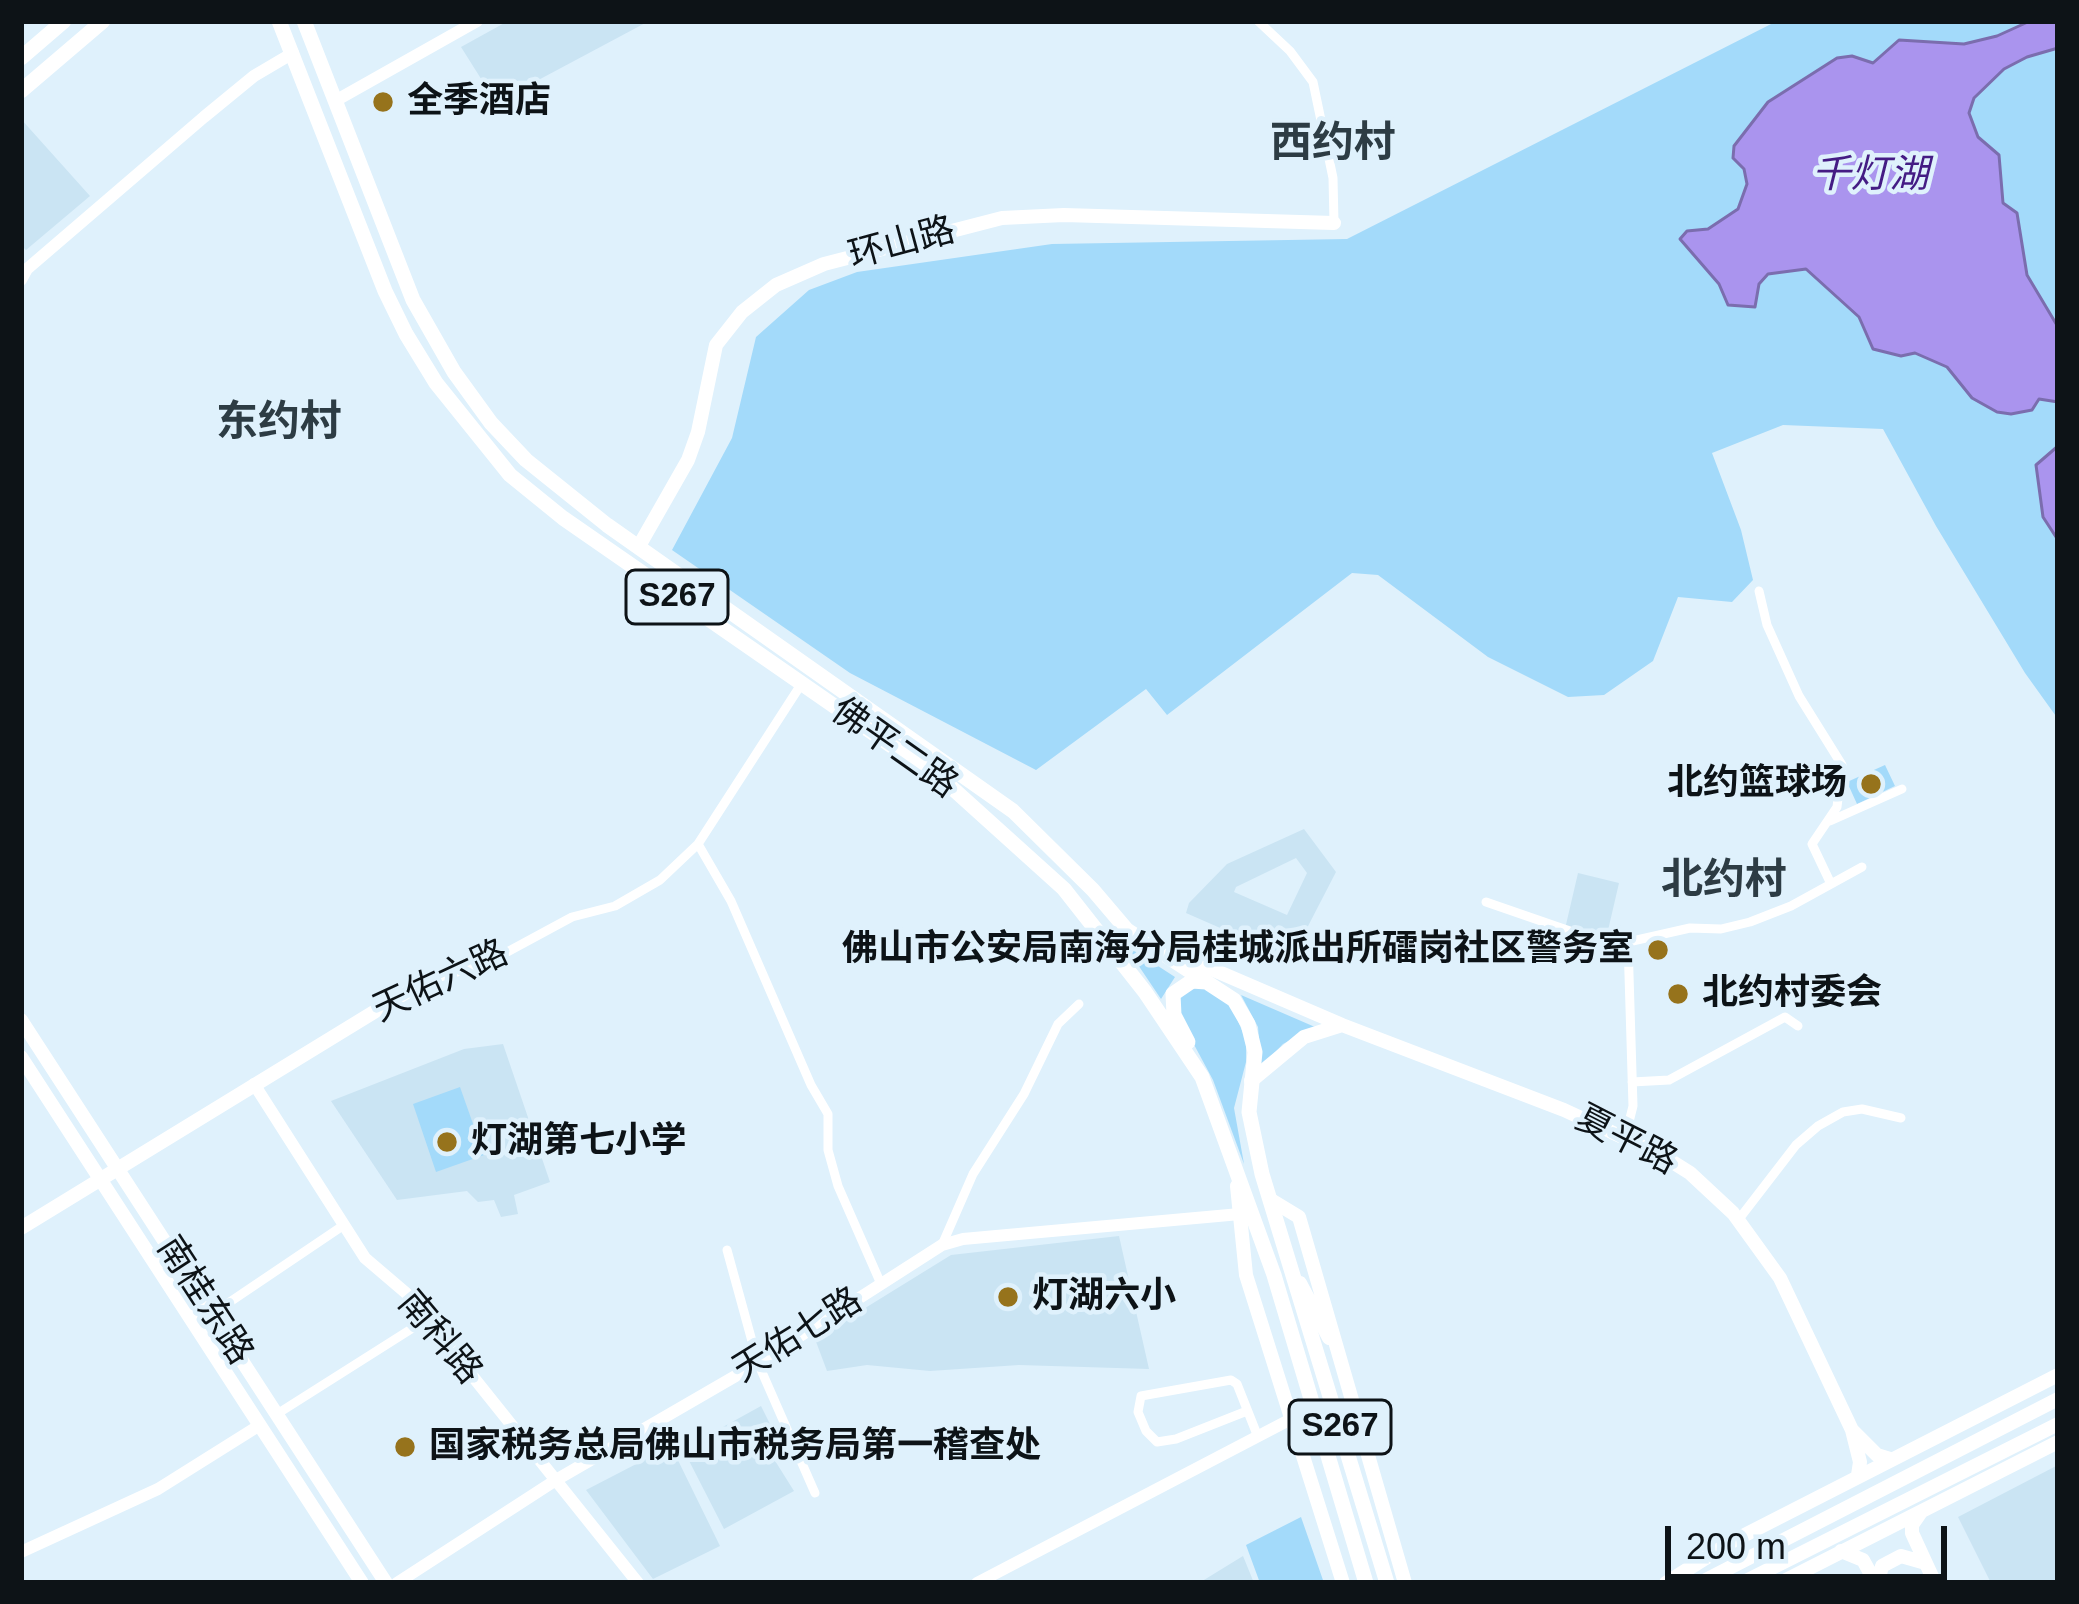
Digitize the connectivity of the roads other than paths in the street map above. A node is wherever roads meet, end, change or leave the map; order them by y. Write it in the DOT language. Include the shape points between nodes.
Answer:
graph roads {
  1 [pos="64,21"];
  2 [pos="103,21"];
  3 [pos="280,21"];
  4 [pos="304,21"];
  5 [pos="477,21"];
  6 [pos="1258,21"];
  7 [pos="293,52"];
  8 [pos="21,58"];
  9 [pos="21,92"];
  10 [pos="335,101"];
  11 [pos="1334,223"];
  12 [pos="23,270"];
  13 [pos="639,546"];
  14 [pos="1759,591"];
  15 [pos="802,683"];
  16 [pos="1902,789"];
  17 [pos="1828,821"];
  18 [pos="698,844"];
  19 [pos="1862,867"];
  20 [pos="1831,884"];
  21 [pos="1486,902"];
  22 [pos="1628,942"];
  23 [pos="1176,962"];
  24 [pos="423,982"];
  25 [pos="1209,982"];
  26 [pos="1079,1004"];
  27 [pos="21,1020"];
  28 [pos="1342,1025"];
  29 [pos="1798,1026"];
  30 [pos="21,1057"];
  31 [pos="1202,1077"];
  32 [pos="1251,1082"];
  33 [pos="1632,1082"];
  34 [pos="254,1084"];
  35 [pos="1900,1118"];
  36 [pos="1625,1138"];
  37 [pos="1235,1168"];
  38 [pos="119,1169"];
  39 [pos="103,1180"];
  40 [pos="1270,1200"];
  41 [pos="1240,1214"];
  42 [pos="1739,1220"];
  43 [pos="344,1225"];
  44 [pos="21,1228"];
  45 [pos="942,1245"];
  46 [pos="1286,1246"];
  47 [pos="727,1250"];
  48 [pos="1315,1267"];
  49 [pos="1294,1270"];
  50 [pos="881,1284"];
  51 [pos="212,1314"];
  52 [pos="427,1319"];
  53 [pos="1341,1358"];
  54 [pos="758,1363"];
  55 [pos="2058,1375"];
  56 [pos="2058,1399"];
  57 [pos="1247,1411"];
  58 [pos="277,1414"];
  59 [pos="1293,1418"];
  60 [pos="2017,1420"];
  61 [pos="2058,1424"];
  62 [pos="260,1426"];
  63 [pos="1852,1430"];
  64 [pos="1948,1431"];
  65 [pos="1258,1437"];
  66 [pos="2026,1441"];
  67 [pos="2058,1442"];
  68 [pos="1890,1460"];
  69 [pos="1858,1475"];
  70 [pos="556,1480"];
  71 [pos="1967,1488"];
  72 [pos="815,1493"];
  73 [pos="1924,1510"];
  74 [pos="1841,1551"];
  75 [pos="21,1552"];
  76 [pos="1926,1566"];
  77 [pos="362,1583"];
  78 [pos="386,1583"];
  79 [pos="398,1583"];
  80 [pos="638,1583"];
  81 [pos="976,1583"];
  82 [pos="1343,1583"];
  83 [pos="1366,1583"];
  84 [pos="1387,1583"];
  85 [pos="1405,1583"];
  86 [pos="1666,1583"];
  87 [pos="1700,1583"];
  88 [pos="1742,1583"];
  89 [pos="1780,1583"];
  90 [pos="1877,1583"];
  91 [pos="1935,1583"];
  1 -- 8 [label="main road"];
  2 -- 9 [label="main road"];
  3 -- 7 [label="main road, 佛平二路 / S267"];
  4 -- 10 [label="main road, 佛平二路"];
  5 -- 10 [label="street"];
  6 -- 11 [label="street" via="1313,82"];
  7 -- 12 [label="street"];
  7 -- 15 [label="main road, 佛平二路 / S267" via="396,313 478,437 563,518"];
  10 -- 13 [label="main road, 佛平二路" via="413,300 454,372 526,460"];
  11 -- 13 [label="main road, 环山路" via="1001,218 824,264 776,285 716,345 688,460"];
  13 -- 23 [label="main road, 佛平二路" via="1013,812 1127,930"];
  14 -- 17 [label="street" via="1799,697 1842,765"];
  15 -- 18 [label="street, 天佑六路"];
  15 -- 31 [label="main road, 佛平二路 / S267" via="951,787 1064,889"];
  16 -- 17 [label="street"];
  17 -- 20 [label="street" via="1812,844"];
  18 -- 24 [label="street, 天佑六路" via="660,880 615,906 572,917 485,964"];
  18 -- 50 [label="street" via="828,1114 838,1186"];
  19 -- 20 [label="street"];
  20 -- 22 [label="street" via="1750,922"];
  21 -- 22 [label="street" via="1596,940"];
  22 -- 33 [label="street"];
  23 -- 25 [label="main road, 佛平二路"];
  23 -- 28 [label="main road, 夏平路" via="1186,958"];
  24 -- 34 [label="main road, 天佑六路"];
  25 -- 31 [label="main road" via="1177,988 1172,1003"];
  25 -- 32 [label="main road, 佛平二路" via="1234,1000 1248,1024"];
  26 -- 45 [label="street" via="1058,1024"];
  27 -- 38 [label="main road, 南桂东路"];
  28 -- 32 [label="main road" via="1304,1037"];
  28 -- 36 [label="main road, 夏平路"];
  29 -- 33 [label="street" via="1785,1017 1669,1080"];
  30 -- 39 [label="main road, 南桂东路"];
  31 -- 37 [label="main road, 佛平二路 / S267"];
  32 -- 40 [label="main road, S267" via="1251,1124"];
  33 -- 36 [label="street"];
  34 -- 38 [label="main road, 天佑六路"];
  34 -- 43 [label="street, 南科路"];
  35 -- 42 [label="street" via="1862,1109 1818,1126"];
  36 -- 42 [label="main road, 夏平路" via="1676,1163"];
  37 -- 41 [label="main road"];
  37 -- 83 [label="main road, 佛平二路 / S267"];
  38 -- 39 [label="main road, 天佑六路"];
  38 -- 51 [label="main road, 南桂东路"];
  39 -- 44 [label="main road, 天佑六路"];
  39 -- 62 [label="main road, 南桂东路"];
  40 -- 46 [label="main road, S267"];
  40 -- 48 [label="main road" via="1299,1217"];
  41 -- 45 [label="street, 天佑七路"];
  41 -- 59 [label="main road" via="1246,1274"];
  42 -- 63 [label="main road, 夏平路" via="1790,1297"];
  43 -- 51 [label="street"];
  43 -- 52 [label="street, 南科路" via="364,1258"];
  45 -- 50 [label="street, 天佑七路"];
  46 -- 48 [label="main road"];
  46 -- 49 [label="main road, S267"];
  47 -- 54 [label="street"];
  48 -- 53 [label="main road"];
  49 -- 53 [label="main road"];
  49 -- 84 [label="main road, S267"];
  50 -- 54 [label="street, 天佑七路"];
  51 -- 58 [label="main road, 南桂东路"];
  52 -- 58 [label="street"];
  52 -- 70 [label="street, 南科路"];
  53 -- 85 [label="main road"];
  54 -- 70 [label="street, 天佑七路"];
  54 -- 72 [label="street"];
  55 -- 64 [label="main road"];
  56 -- 60 [label="main road"];
  57 -- 57 [label="street" via="1231,1380 1142,1396 1138,1412 1156,1442"];
  57 -- 65 [label="street"];
  58 -- 78 [label="main road, 南桂东路"];
  59 -- 65 [label="street"];
  59 -- 82 [label="main road"];
  60 -- 64 [label="main road"];
  60 -- 87 [label="main road"];
  61 -- 66 [label="main road"];
  62 -- 75 [label="street" via="158,1490"];
  62 -- 77 [label="main road, 南桂东路"];
  63 -- 68 [label="main road, 夏平路"];
  63 -- 69 [label="main road, 夏平路"];
  64 -- 68 [label="main road"];
  65 -- 81 [label="street"];
  66 -- 71 [label="main road"];
  66 -- 88 [label="main road"];
  67 -- 71 [label="main road"];
  68 -- 69 [label="main road"];
  69 -- 86 [label="main road"];
  70 -- 79 [label="street, 天佑七路"];
  70 -- 80 [label="street, 南科路"];
  71 -- 73 [label="main road"];
  73 -- 74 [label="main road"];
  73 -- 76 [label="main road" via="1912,1533"];
  74 -- 89 [label="main road"];
  74 -- 90 [label="main road" via="1863,1560"];
  76 -- 90 [label="main road" via="1901,1556 1882,1566"];
  76 -- 91 [label="main road"];
}
